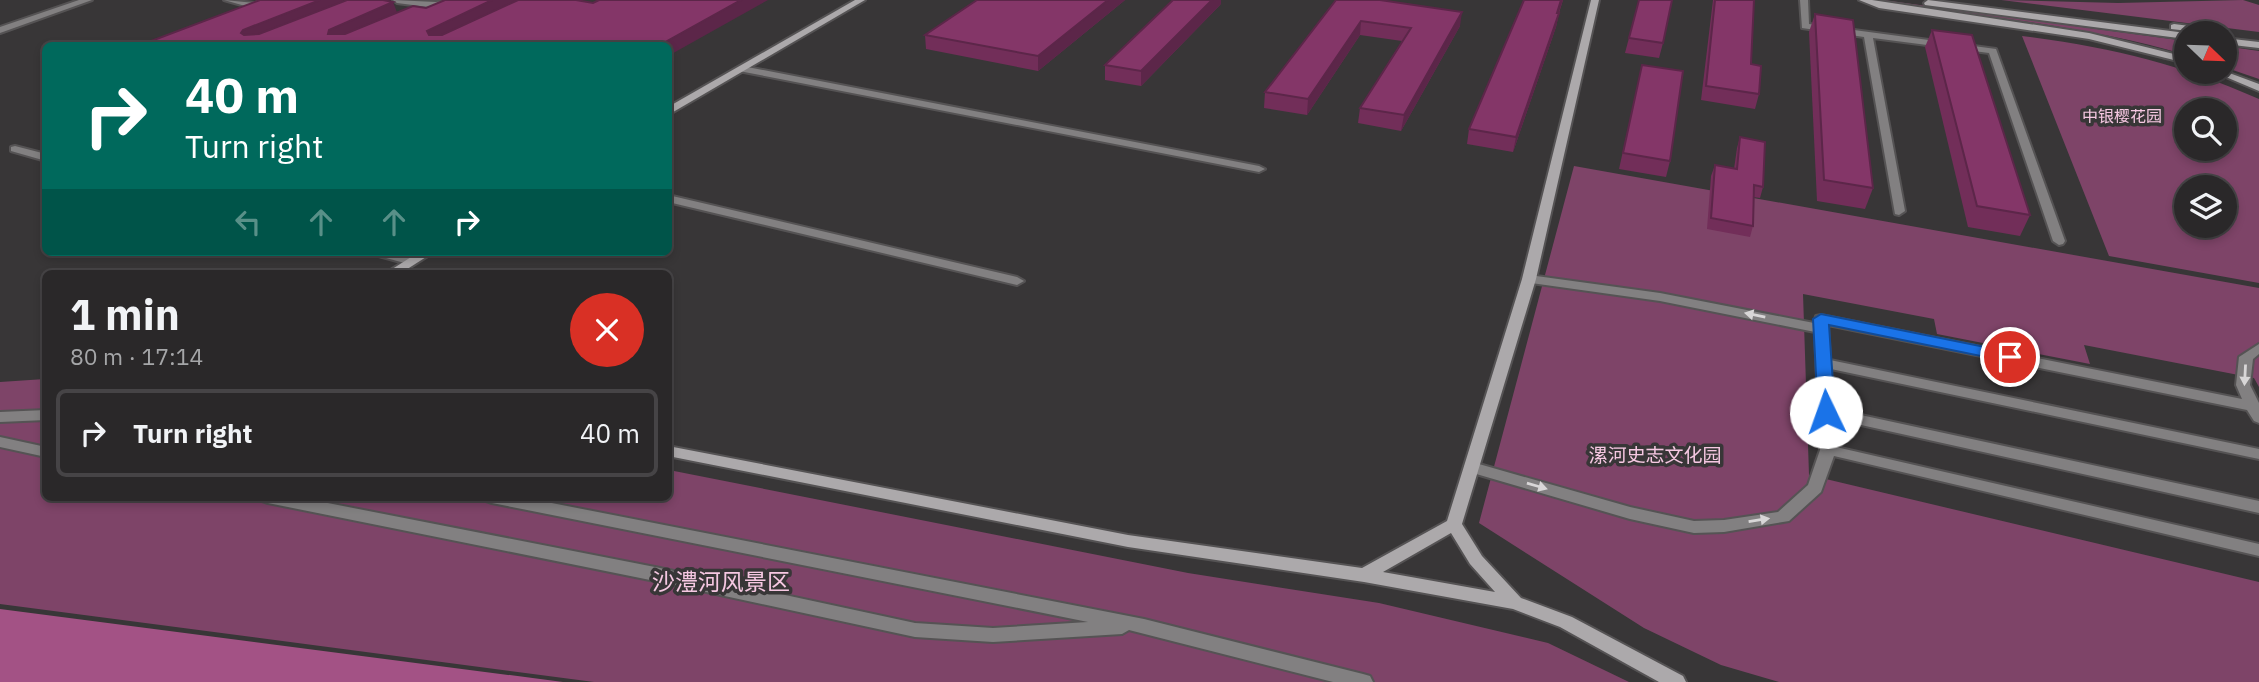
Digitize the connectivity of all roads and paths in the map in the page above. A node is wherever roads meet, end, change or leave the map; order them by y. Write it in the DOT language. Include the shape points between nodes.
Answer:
graph roads {
  1 [pos="88,0"];
  2 [pos="228,0"];
  3 [pos="271,0"];
  4 [pos="397,0"];
  5 [pos="452,0"];
  6 [pos="861,0"];
  7 [pos="1595,0"];
  8 [pos="1804,0"];
  9 [pos="1863,0"];
  10 [pos="1906,0"];
  11 [pos="1959,0"];
  12 [pos="436,5"];
  13 [pos="412,15"];
  14 [pos="2174,27"];
  15 [pos="0,30"];
  16 [pos="1868,34"];
  17 [pos="2174,34"];
  18 [pos="2237,35"];
  19 [pos="2259,38"];
  20 [pos="2237,42"];
  21 [pos="2259,45"];
  22 [pos="2174,57"];
  23 [pos="742,69"];
  24 [pos="2237,78"];
  25 [pos="2259,85"];
  26 [pos="672,110"];
  27 [pos="15,149"];
  28 [pos="42,157"];
  29 [pos="1259,169"];
  30 [pos="672,199"];
  31 [pos="1899,211"];
  32 [pos="2059,241"];
  33 [pos="394,256"];
  34 [pos="421,256"];
  35 [pos="412,261"];
  36 [pos="397,270"];
  37 [pos="1529,279"];
  38 [pos="1017,281"];
  39 [pos="1822,329"];
  40 [pos="2259,348"];
  41 [pos="1824,363"];
  42 [pos="1826,412"];
  43 [pos="2256,412"];
  44 [pos="42,414"];
  45 [pos="0,417"];
  46 [pos="0,442"];
  47 [pos="1828,450"];
  48 [pos="42,451"];
  49 [pos="672,452"];
  50 [pos="2259,454"];
  51 [pos="1472,467"];
  52 [pos="288,501"];
  53 [pos="512,501"];
  54 [pos="2259,507"];
  55 [pos="1454,524"];
  56 [pos="2259,550"];
  57 [pos="1364,575"];
  58 [pos="1515,603"];
  59 [pos="1144,626"];
  60 [pos="1363,682"];
  61 [pos="1676,682"];
  1 -- 15 [label="street"];
  2 -- 3 [label="street" via="256,6"];
  4 -- 12 [label="street"];
  5 -- 12 [label="street"];
  6 -- 23 [label="street"];
  7 -- 37 [label="street"];
  8 -- 16 [label="street" via="1805,26"];
  9 -- 22 [label="street" via="2089,36"];
  10 -- 17 [label="street"];
  11 -- 14 [label="street"];
  12 -- 13 [label="street"];
  16 -- 31 [label="street"];
  16 -- 32 [label="street" via="1993,51"];
  18 -- 19 [label="street"];
  20 -- 21 [label="street"];
  23 -- 26 [label="street"];
  23 -- 29 [label="street"];
  24 -- 25 [label="street"];
  27 -- 28 [label="street"];
  30 -- 38 [label="street"];
  33 -- 35 [label="street"];
  34 -- 35 [label="street"];
  35 -- 36 [label="street"];
  39 -- 37 [label="street, one-way" via="1660,297"];
  37 -- 51 [label="street"];
  39 -- 41 [label="street"];
  39 -- 43 [label="street" via="1821,319"];
  40 -- 43 [label="street, one-way" via="2246,356 2243,385"];
  41 -- 42 [label="street"];
  41 -- 50 [label="street"];
  42 -- 47 [label="street"];
  42 -- 54 [label="street"];
  44 -- 45 [label="street"];
  46 -- 48 [label="street"];
  51 -- 47 [label="street, one-way" via="1630,513 1693,527 1724,526 1783,517 1815,488"];
  47 -- 56 [label="street"];
  49 -- 57 [label="street" via="1128,541"];
  51 -- 55 [label="street"];
  52 -- 59 [label="street" via="915,631 993,635"];
  53 -- 59 [label="street"];
  55 -- 57 [label="street"];
  55 -- 58 [label="street" via="1476,560"];
  57 -- 58 [label="street"];
  58 -- 61 [label="street" via="1566,622"];
  59 -- 60 [label="street"];
}
